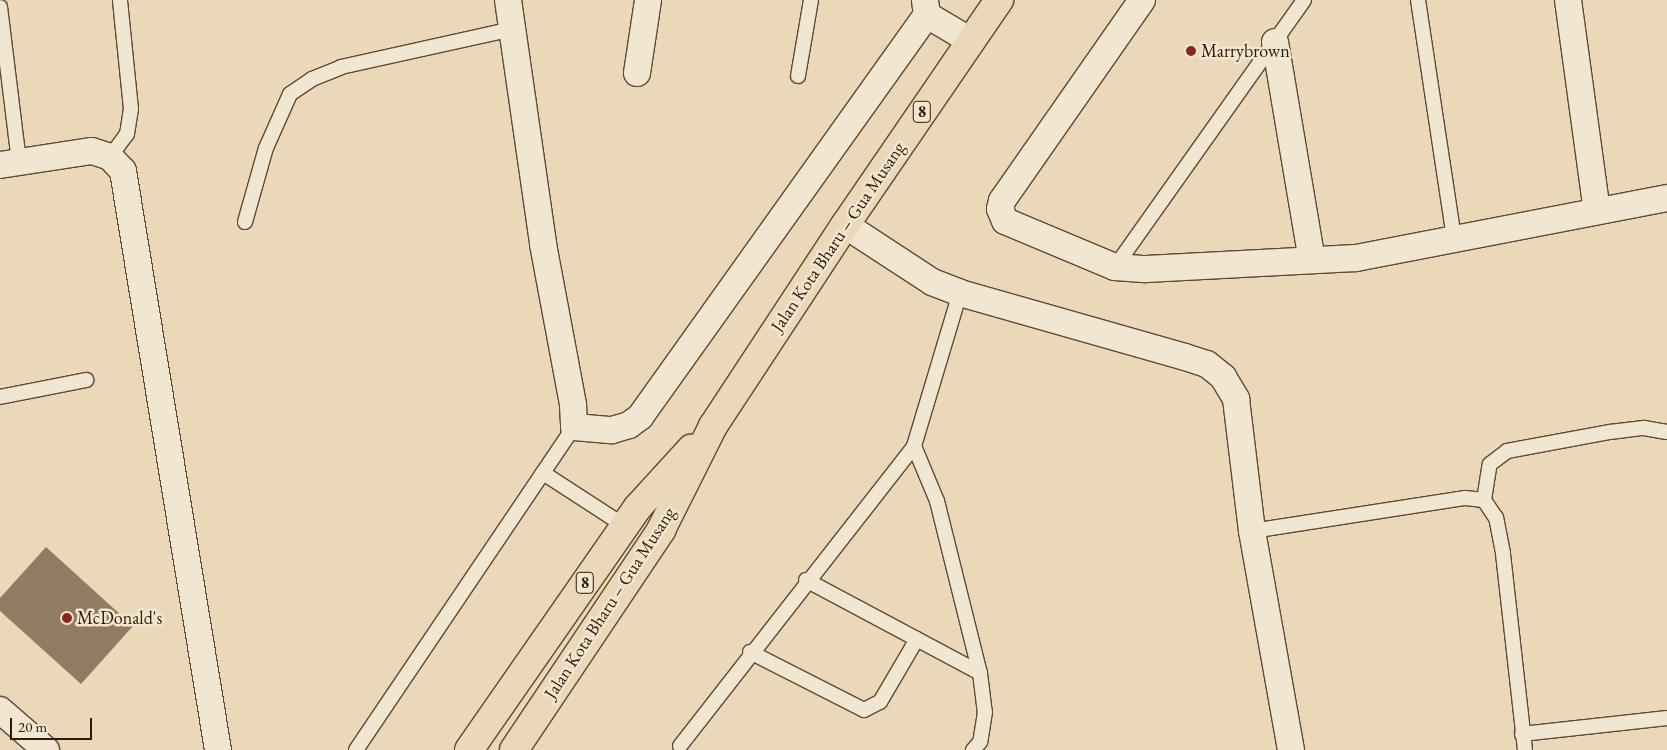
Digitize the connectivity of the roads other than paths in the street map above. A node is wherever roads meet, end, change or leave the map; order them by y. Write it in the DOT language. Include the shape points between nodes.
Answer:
graph roads {
  1 [pos="120,0"];
  2 [pos="508,0"];
  3 [pos="648,0"];
  4 [pos="811,0"];
  5 [pos="999,0"];
  6 [pos="1142,0"];
  7 [pos="1304,0"];
  8 [pos="1418,0"];
  9 [pos="1568,0"];
  10 [pos="0,7"];
  11 [pos="926,8"];
  12 [pos="512,29"];
  13 [pos="971,41"];
  14 [pos="1275,42"];
  15 [pos="638,73"];
  16 [pos="798,76"];
  17 [pos="110,157"];
  18 [pos="9,163"];
  19 [pos="1667,198"];
  20 [pos="1597,211"];
  21 [pos="245,222"];
  22 [pos="845,225"];
  23 [pos="1454,239"];
  24 [pos="1312,260"];
  25 [pos="1115,267"];
  26 [pos="960,293"];
  27 [pos="86,380"];
  28 [pos="0,397"];
  29 [pos="713,426"];
  30 [pos="574,427"];
  31 [pos="1667,432"];
  32 [pos="914,446"];
  33 [pos="543,472"];
  34 [pos="1484,500"];
  35 [pos="625,526"];
  36 [pos="1252,531"];
  37 [pos="806,580"];
  38 [pos="916,639"];
  39 [pos="750,652"];
  40 [pos="980,673"];
  41 [pos="0,710"];
  42 [pos="1667,718"];
  43 [pos="1522,734"];
  44 [pos="680,746"];
  45 [pos="46,750"];
  46 [pos="218,750"];
  47 [pos="356,750"];
  48 [pos="469,750"];
  49 [pos="514,750"];
  50 [pos="973,750"];
  51 [pos="1291,750"];
  52 [pos="1525,750"];
  1 -- 17 [label="lane" via="131,109 126,134"];
  2 -- 12 [label="street"];
  3 -- 15 [label="street"];
  4 -- 16 [label="lane"];
  5 -- 13 [label="highway, Jalan Kota Bharu – Gua Musang / 8"];
  6 -- 25 [label="street" via="1002,201 1000,209 1005,221"];
  7 -- 14 [label="lane"];
  8 -- 23 [label="lane"];
  9 -- 20 [label="street"];
  10 -- 18 [label="lane"];
  11 -- 13 [label="street"];
  11 -- 30 [label="street" via="640,417 629,425 612,430"];
  12 -- 21 [label="lane" via="341,67 312,79 290,94 266,148"];
  12 -- 30 [label="street"];
  13 -- 22 [label="highway, Jalan Kota Bharu – Gua Musang / 8"];
  14 -- 24 [label="street"];
  14 -- 25 [label="lane"];
  17 -- 18 [label="street" via="92,151"];
  17 -- 46 [label="street" via="123,171"];
  19 -- 20 [label="street"];
  20 -- 23 [label="street"];
  22 -- 26 [label="street" via="932,282"];
  22 -- 29 [label="highway, Jalan Kota Bharu – Gua Musang / 8"];
  23 -- 24 [label="street" via="1356,258"];
  24 -- 25 [label="street" via="1146,269"];
  26 -- 32 [label="lane"];
  26 -- 36 [label="street" via="1207,364 1223,377 1236,399"];
  27 -- 28 [label="lane"];
  29 -- 35 [label="highway, Jalan Kota Bharu – Gua Musang / 8"];
  29 -- 49 [label="highway, Jalan Kota Bharu – Gua Musang" via="661,530"];
  30 -- 33 [label="lane"];
  31 -- 34 [label="lane" via="1644,428 1610,432 1507,451 1490,464"];
  32 -- 37 [label="lane" via="884,488"];
  32 -- 40 [label="lane" via="937,501"];
  33 -- 35 [label="lane"];
  33 -- 47 [label="lane"];
  34 -- 36 [label="lane" via="1465,498"];
  34 -- 43 [label="lane" via="1496,518 1503,553"];
  35 -- 48 [label="highway, Jalan Kota Bharu – Gua Musang / 8"];
  36 -- 51 [label="street"];
  37 -- 38 [label="lane"];
  37 -- 39 [label="lane"];
  38 -- 39 [label="lane" via="880,702 864,710"];
  38 -- 40 [label="lane"];
  39 -- 44 [label="lane"];
  40 -- 50 [label="lane" via="985,712 980,742"];
  41 -- 45 [label="street"];
  42 -- 43 [label="lane"];
  43 -- 52 [label="lane"];
}
